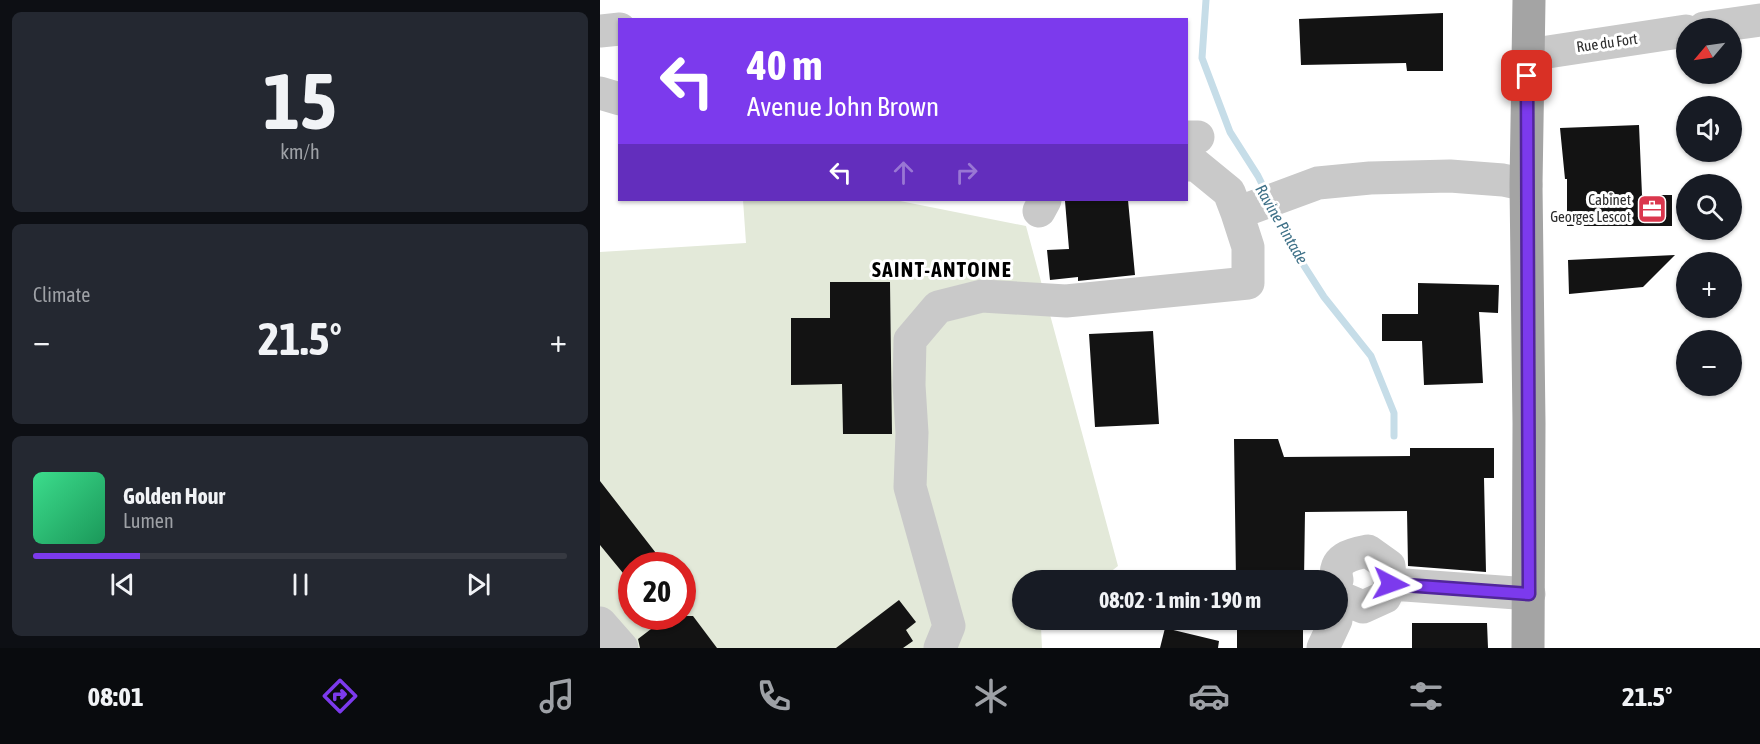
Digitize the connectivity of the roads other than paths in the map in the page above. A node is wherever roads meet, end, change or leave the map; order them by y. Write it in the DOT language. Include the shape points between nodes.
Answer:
graph roads {
  1 [pos="1529,0"];
  2 [pos="1760,20"];
  3 [pos="1742,23"];
  4 [pos="618,29"];
  5 [pos="600,30"];
  6 [pos="1676,33"];
  7 [pos="1528,55"];
  8 [pos="600,93"];
  9 [pos="618,98"];
  10 [pos="1190,146"];
  11 [pos="1526,185"];
  12 [pos="1243,211"];
  13 [pos="1338,570"];
  14 [pos="1391,584"];
  15 [pos="1529,594"];
  16 [pos="1348,602"];
  17 [pos="600,623"];
  18 [pos="1329,630"];
  19 [pos="622,648"];
  20 [pos="940,648"];
  21 [pos="1323,648"];
  22 [pos="1528,648"];
  1 -- 7 [label="main road"];
  2 -- 3 [label="street"];
  4 -- 5 [label="street"];
  6 -- 7 [label="street, Rue du Fort"];
  7 -- 11 [label="main road"];
  8 -- 9 [label="street"];
  10 -- 12 [label="street" via="1196,165 1229,192"];
  11 -- 12 [label="street" via="1450,176 1370,178 1318,183"];
  11 -- 15 [label="main road"];
  12 -- 20 [label="street" via="1248,283 1066,301 982,296 938,307 910,339 910,487 949,626"];
  13 -- 14 [label="street" via="1348,555 1368,551 1389,566"];
  14 -- 15 [label="street"];
  14 -- 16 [label="street" via="1385,597 1363,607"];
  15 -- 22 [label="main road"];
  17 -- 19 [label="street"];
  18 -- 21 [label="street"];
}
